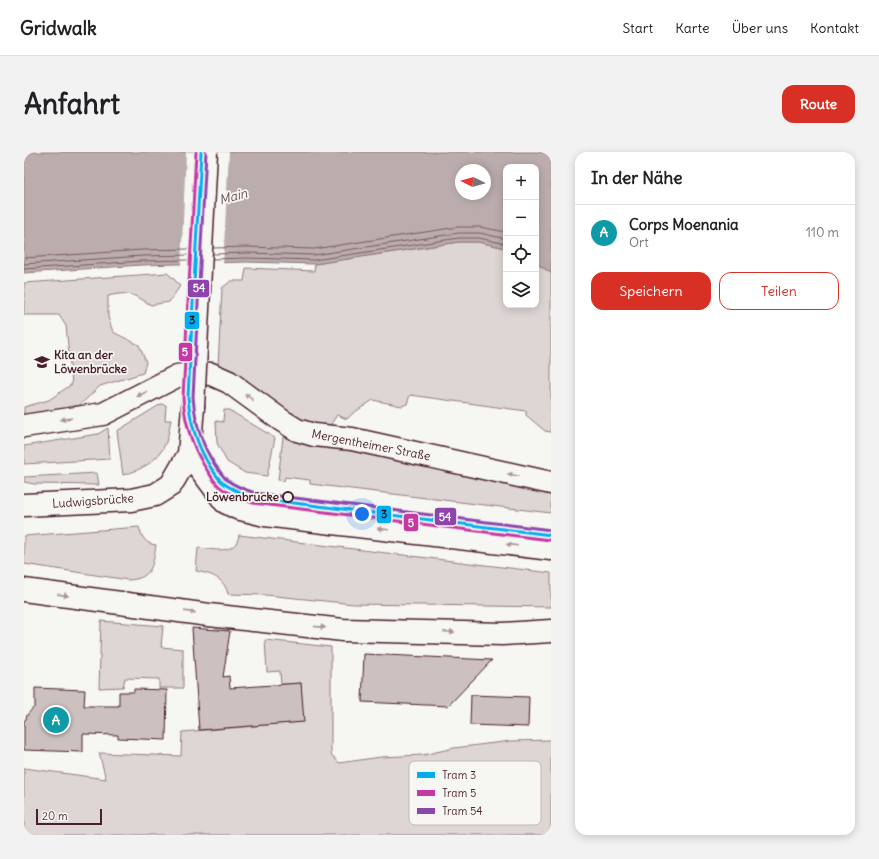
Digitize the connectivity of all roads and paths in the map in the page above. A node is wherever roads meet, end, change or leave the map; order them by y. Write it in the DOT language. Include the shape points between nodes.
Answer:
graph roads {
  1 [pos="206,152"];
  2 [pos="24,426"];
  3 [pos="189,454"];
  4 [pos="551,483"];
  5 [pos="24,505"];
  6 [pos="551,549"];
  7 [pos="24,590"];
  8 [pos="551,631"];
  1 -- 3 [label="main road, Ludwigsbrücke, bridge"];
  4 -- 2 [label="main road, Mergentheimer Straße, one-way" via="352,439 314,435 297,430 229,382 211,374 177,376 103,414"];
  3 -- 5 [label="main road, Ludwigsbrücke" via="171,485 156,495 131,500"];
  6 -- 3 [label="main road, one-way" via="270,516 237,508 225,502"];
  7 -- 8 [label="main road, one-way" via="343,630 502,634"];
}
